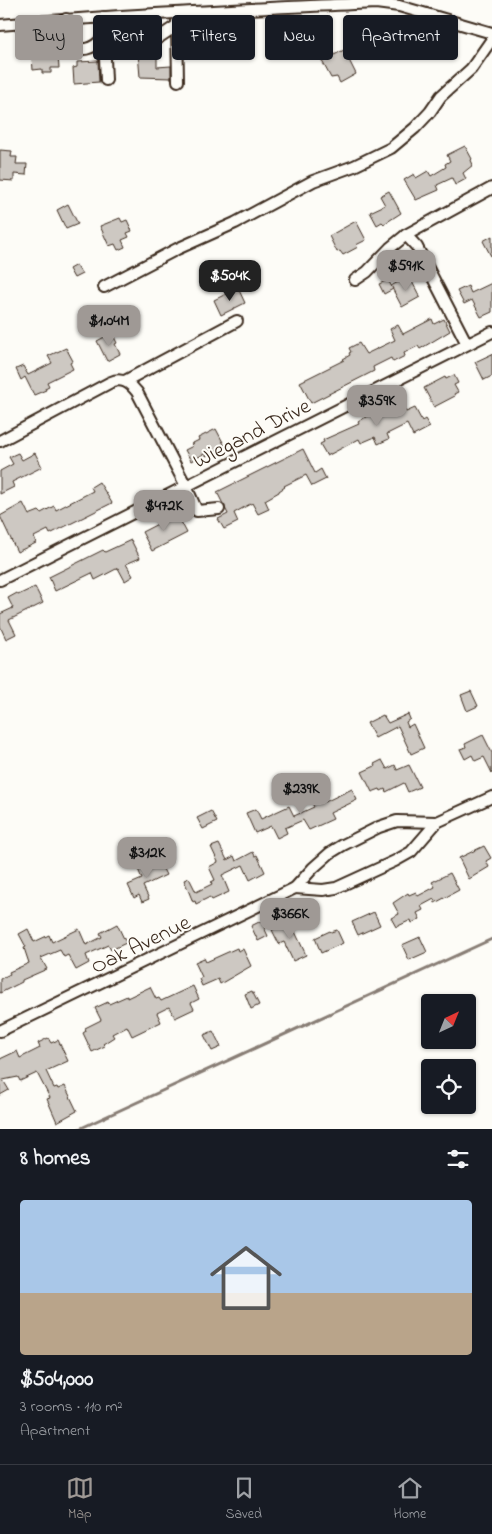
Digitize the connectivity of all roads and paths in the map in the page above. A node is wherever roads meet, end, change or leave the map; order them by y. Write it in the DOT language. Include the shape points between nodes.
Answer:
graph roads {
  1 [pos="177,12"];
  2 [pos="136,15"];
  3 [pos="177,15"];
  4 [pos="15,24"];
  5 [pos="0,25"];
  6 [pos="492,33"];
  7 [pos="492,39"];
  8 [pos="105,60"];
  9 [pos="177,60"];
  10 [pos="106,80"];
  11 [pos="178,81"];
  12 [pos="492,188"];
  13 [pos="406,235"];
  14 [pos="355,280"];
  15 [pos="104,287"];
  16 [pos="237,321"];
  17 [pos="492,332"];
  18 [pos="467,344"];
  19 [pos="125,381"];
  20 [pos="0,440"];
  21 [pos="186,486"];
  22 [pos="219,509"];
  23 [pos="0,580"];
  24 [pos="492,797"];
  25 [pos="437,822"];
  26 [pos="295,888"];
  27 [pos="0,1031"];
  1 -- 2 [label="street"];
  1 -- 3 [label="street"];
  1 -- 6 [label="street" via="376,3 399,6"];
  4 -- 5 [label="street"];
  7 -- 15 [label="street" via="471,69 441,96 415,128 390,148 313,181"];
  8 -- 10 [label="street"];
  9 -- 11 [label="street"];
  12 -- 13 [label="street"];
  13 -- 14 [label="street"];
  13 -- 18 [label="street" via="417,247"];
  16 -- 19 [label="street"];
  17 -- 18 [label="street, Wiegand Drive"];
  18 -- 21 [label="street, Wiegand Drive"];
  19 -- 20 [label="street" via="115,380"];
  19 -- 21 [label="street" via="137,392"];
  21 -- 22 [label="street" via="197,511"];
  21 -- 23 [label="street, Wiegand Drive"];
  24 -- 25 [label="street, Oak Avenue"];
  25 -- 26 [label="street, Oak Avenue" via="397,821 379,827 330,853"];
  25 -- 26 [label="street, Oak Avenue" via="411,852 395,861 336,888"];
  26 -- 27 [label="street, Oak Avenue"];
}
